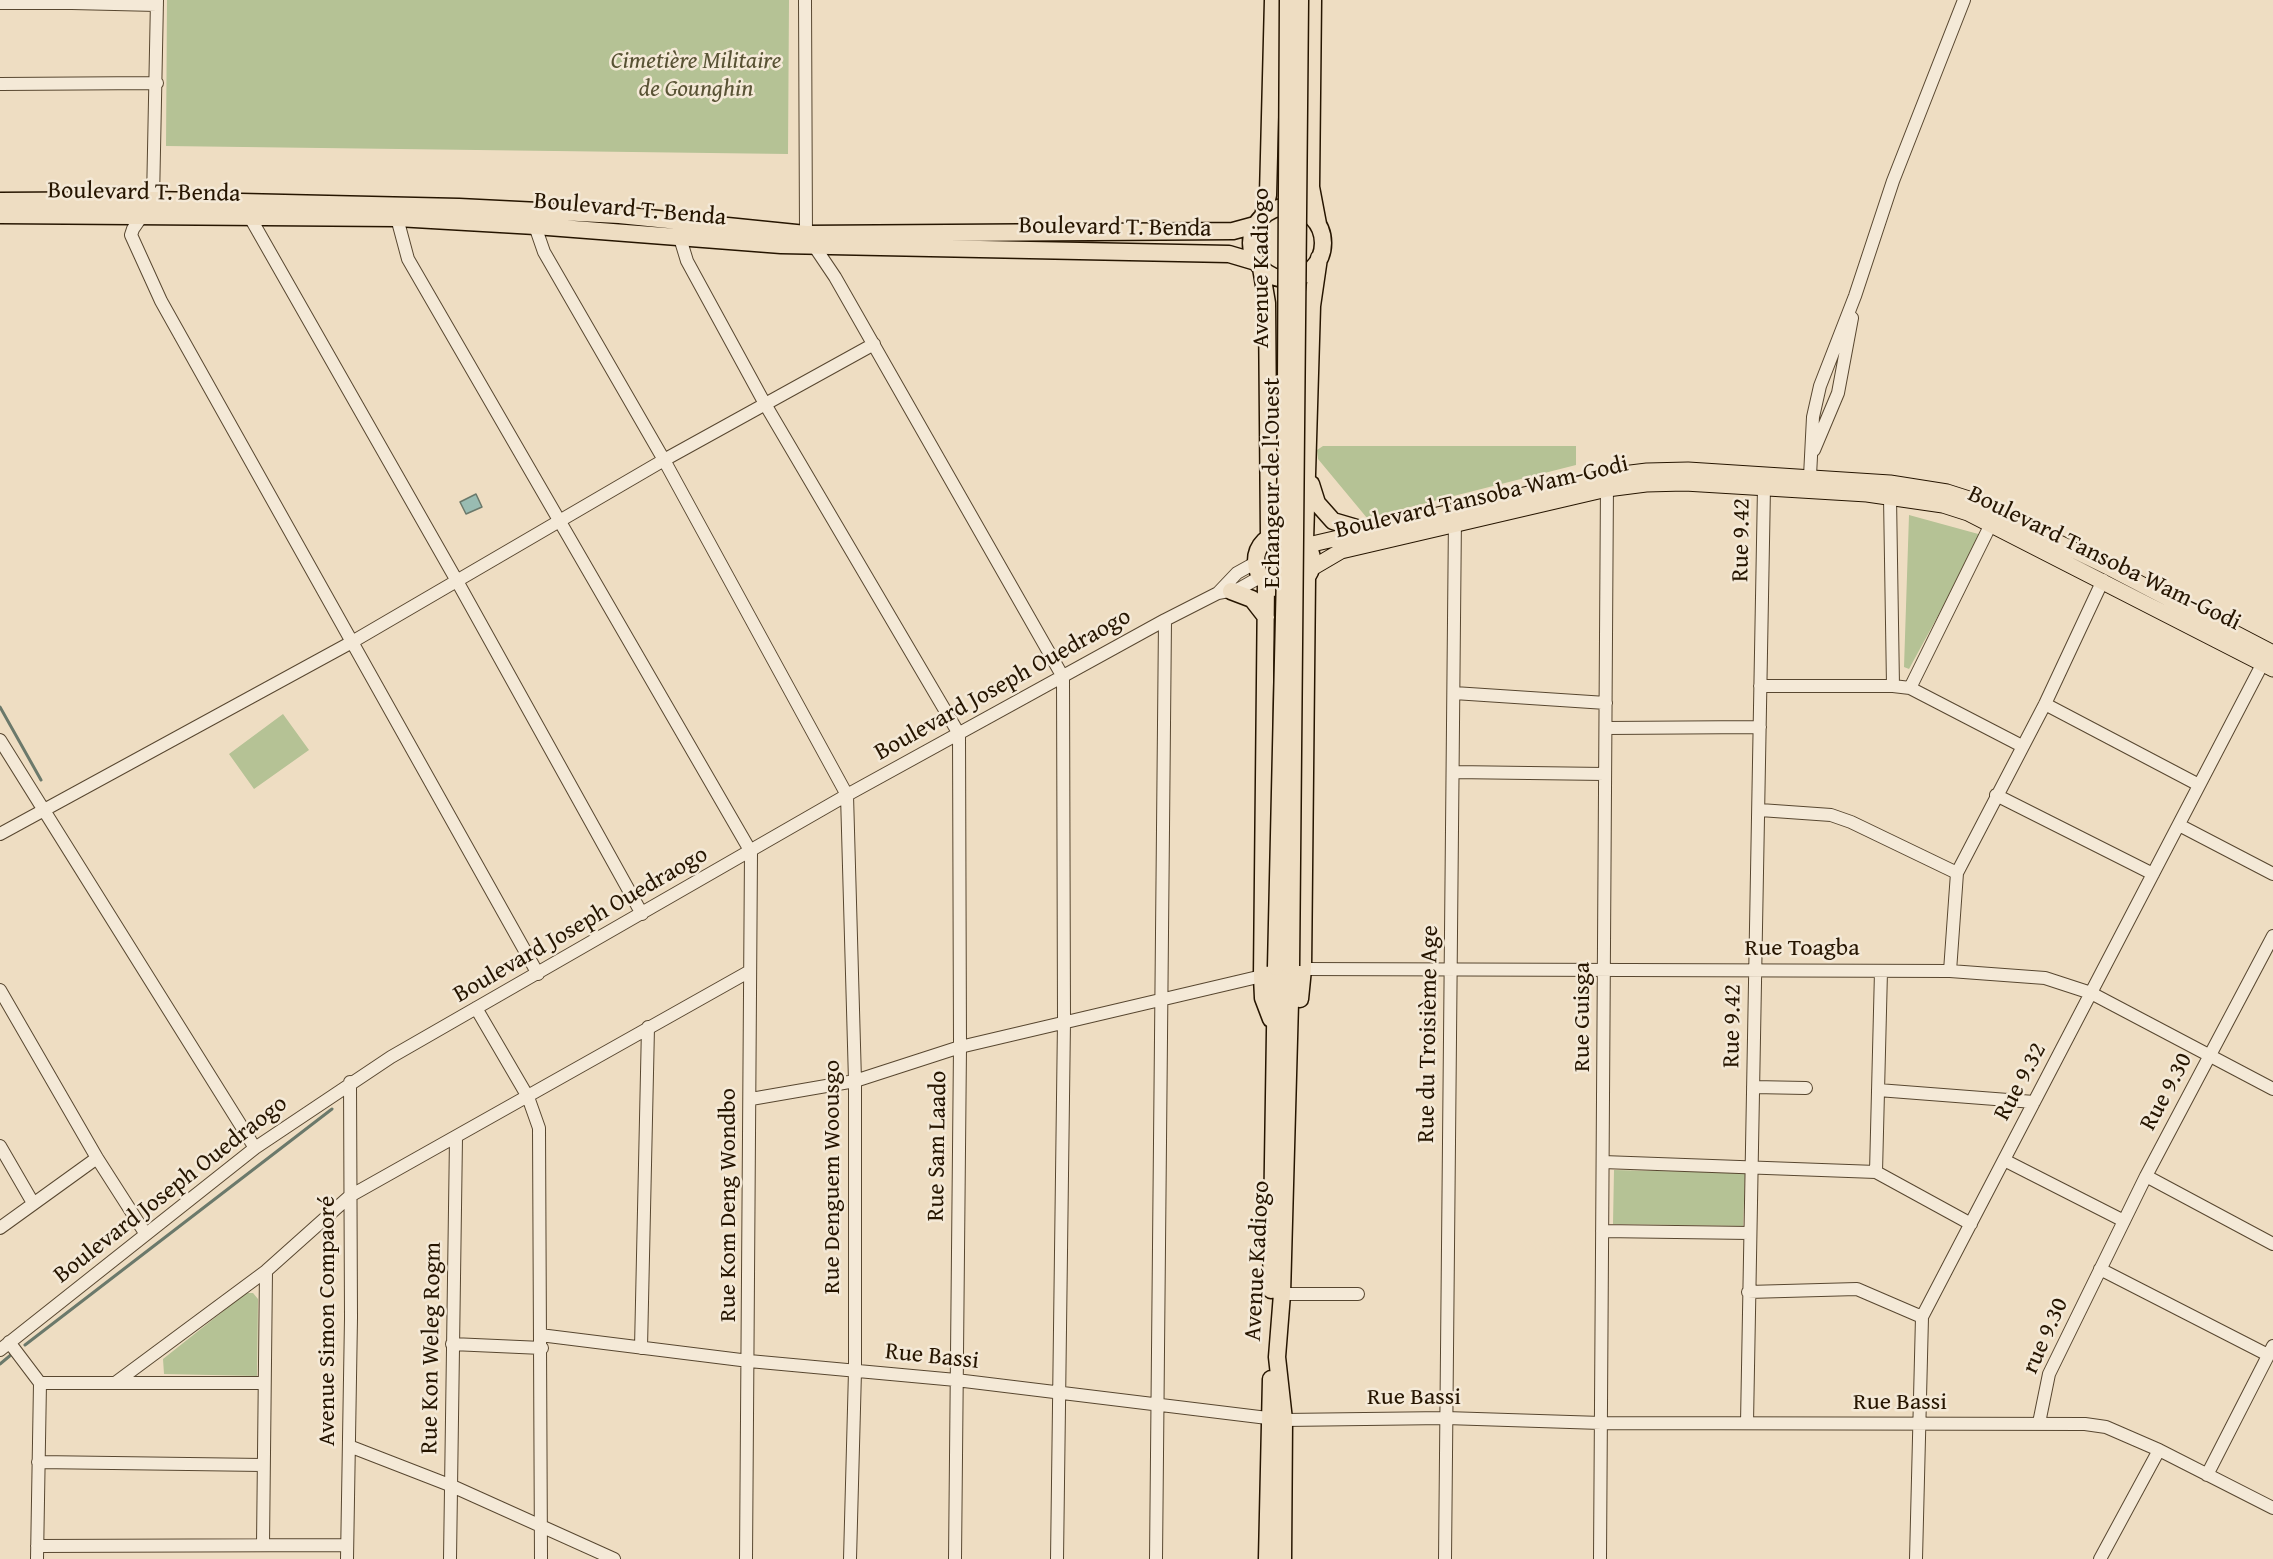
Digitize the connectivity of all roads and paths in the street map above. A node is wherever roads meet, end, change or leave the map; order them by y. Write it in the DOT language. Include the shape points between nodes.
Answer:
graph roads {
  1 [pos="805,0"];
  2 [pos="1273,0"];
  3 [pos="1287,0"];
  4 [pos="1300,0"];
  5 [pos="1313,0"];
  6 [pos="1964,0"];
  7 [pos="72,1"];
  8 [pos="157,2"];
  9 [pos="0,3"];
  10 [pos="158,83"];
  11 [pos="0,84"];
  12 [pos="0,201"];
  13 [pos="153,201"];
  14 [pos="0,215"];
  15 [pos="140,218"];
  16 [pos="250,219"];
  17 [pos="397,219"];
  18 [pos="1259,220"];
  19 [pos="1318,225"];
  20 [pos="535,226"];
  21 [pos="680,238"];
  22 [pos="810,240"];
  23 [pos="1319,258"];
  24 [pos="1258,265"];
  25 [pos="1855,296"];
  26 [pos="874,344"];
  27 [pos="765,404"];
  28 [pos="1812,457"];
  29 [pos="664,460"];
  30 [pos="1307,470"];
  31 [pos="1810,476"];
  32 [pos="1607,482"];
  33 [pos="1764,487"];
  34 [pos="1890,497"];
  35 [pos="1455,509"];
  36 [pos="559,523"];
  37 [pos="1991,524"];
  38 [pos="1455,525"];
  39 [pos="1367,531"];
  40 [pos="1269,536"];
  41 [pos="1306,543"];
  42 [pos="1285,573"];
  43 [pos="1309,573"];
  44 [pos="1261,574"];
  45 [pos="2103,580"];
  46 [pos="457,581"];
  47 [pos="1225,592"];
  48 [pos="1266,617"];
  49 [pos="1165,620"];
  50 [pos="352,642"];
  51 [pos="2269,659"];
  52 [pos="1063,677"];
  53 [pos="1760,686"];
  54 [pos="1893,686"];
  55 [pos="1910,688"];
  56 [pos="1454,693"];
  57 [pos="1606,703"];
  58 [pos="2045,704"];
  59 [pos="1760,727"];
  60 [pos="1606,728"];
  61 [pos="959,734"];
  62 [pos="1,745"];
  63 [pos="2022,746"];
  64 [pos="1453,772"];
  65 [pos="1605,774"];
  66 [pos="2199,785"];
  67 [pos="847,795"];
  68 [pos="1996,795"];
  69 [pos="44,810"];
  70 [pos="1760,810"];
  71 [pos="2179,825"];
  72 [pos="0,834"];
  73 [pos="751,852"];
  74 [pos="1957,873"];
  75 [pos="2153,874"];
  76 [pos="2273,874"];
  77 [pos="642,914"];
  78 [pos="2273,936"];
  79 [pos="1290,967"];
  80 [pos="1451,969"];
  81 [pos="1604,970"];
  82 [pos="1755,970"];
  83 [pos="1881,970"];
  84 [pos="750,971"];
  85 [pos="1950,971"];
  86 [pos="538,974"];
  87 [pos="1262,976"];
  88 [pos="0,990"];
  89 [pos="2091,993"];
  90 [pos="1162,998"];
  91 [pos="476,1008"];
  92 [pos="1064,1021"];
  93 [pos="1274,1026"];
  94 [pos="648,1028"];
  95 [pos="960,1047"];
  96 [pos="2210,1055"];
  97 [pos="855,1081"];
  98 [pos="350,1082"];
  99 [pos="1753,1088"];
  100 [pos="1806,1088"];
  101 [pos="2273,1089"];
  102 [pos="1878,1090"];
  103 [pos="528,1097"];
  104 [pos="751,1099"];
  105 [pos="2034,1102"];
  106 [pos="456,1138"];
  107 [pos="0,1146"];
  108 [pos="255,1148"];
  109 [pos="97,1158"];
  110 [pos="2004,1160"];
  111 [pos="1603,1162"];
  112 [pos="1751,1166"];
  113 [pos="1876,1172"];
  114 [pos="2146,1176"];
  115 [pos="350,1196"];
  116 [pos="33,1203"];
  117 [pos="2124,1221"];
  118 [pos="1971,1224"];
  119 [pos="0,1228"];
  120 [pos="1602,1231"];
  121 [pos="145,1233"];
  122 [pos="1750,1233"];
  123 [pos="2273,1244"];
  124 [pos="2100,1269"];
  125 [pos="266,1270"];
  126 [pos="1748,1292"];
  127 [pos="1282,1294"];
  128 [pos="1358,1294"];
  129 [pos="1922,1317"];
  130 [pos="540,1335"];
  131 [pos="452,1344"];
  132 [pos="5,1346"];
  133 [pos="542,1348"];
  134 [pos="641,1348"];
  135 [pos="2271,1351"];
  136 [pos="749,1361"];
  137 [pos="855,1371"];
  138 [pos="956,1380"];
  139 [pos="40,1383"];
  140 [pos="115,1383"];
  141 [pos="262,1383"];
  142 [pos="1061,1392"];
  143 [pos="1158,1405"];
  144 [pos="1446,1418"];
  145 [pos="1278,1420"];
  146 [pos="1601,1423"];
  147 [pos="1747,1423"];
  148 [pos="2039,1424"];
  149 [pos="1920,1425"];
  150 [pos="349,1446"];
  151 [pos="2159,1450"];
  152 [pos="38,1462"];
  153 [pos="263,1465"];
  154 [pos="2207,1475"];
  155 [pos="452,1486"];
  156 [pos="2273,1508"];
  157 [pos="543,1526"];
  158 [pos="263,1544"];
  159 [pos="347,1545"];
  160 [pos="37,1546"];
  161 [pos="37,1559"];
  162 [pos="347,1559"];
  163 [pos="450,1559"];
  164 [pos="541,1559"];
  165 [pos="614,1559"];
  166 [pos="746,1559"];
  167 [pos="850,1559"];
  168 [pos="955,1559"];
  169 [pos="1057,1559"];
  170 [pos="1156,1559"];
  171 [pos="1267,1559"];
  172 [pos="1283,1559"];
  173 [pos="1445,1559"];
  174 [pos="1600,1559"];
  175 [pos="1916,1559"];
  176 [pos="2100,1559"];
  1 -- 22 [label="street"];
  2 -- 18 [label="highway" via="1268,195"];
  3 -- 42 [label="highway, Avenue Kadiogo, bridge"];
  4 -- 79 [label="highway, Echangeur de l'Ouest, bridge"];
  5 -- 19 [label="highway" via="1311,188"];
  6 -- 25 [label="street" via="1881,214"];
  7 -- 8 [label="street"];
  7 -- 9 [label="street"];
  8 -- 10 [label="street"];
  10 -- 11 [label="street"];
  10 -- 13 [label="street"];
  12 -- 13 [label="highway, Boulevard T. Benda"];
  13 -- 15 [label="street"];
  13 -- 22 [label="highway, Boulevard T. Benda" via="535,210"];
  14 -- 15 [label="highway, Boulevard T. Benda"];
  15 -- 16 [label="highway, Boulevard T. Benda"];
  15 -- 50 [label="street" via="131,235 161,302"];
  16 -- 17 [label="highway, Boulevard T. Benda"];
  16 -- 46 [label="street"];
  17 -- 20 [label="highway, Boulevard T. Benda"];
  17 -- 36 [label="street" via="408,259"];
  18 -- 19 [label="highway" via="1277,208 1293,207 1307,213"];
  18 -- 22 [label="highway, Boulevard T. Benda" via="1233,231"];
  18 -- 24 [label="highway" via="1251,239"];
  19 -- 23 [label="highway" via="1323,241"];
  20 -- 21 [label="highway, Boulevard T. Benda"];
  20 -- 29 [label="street" via="544,252"];
  21 -- 22 [label="highway, Boulevard T. Benda"];
  21 -- 27 [label="street" via="687,261"];
  22 -- 24 [label="highway, Boulevard T. Benda" via="1229,254"];
  22 -- 26 [label="street"];
  23 -- 24 [label="highway" via="1308,272 1292,279 1275,277"];
  23 -- 30 [label="highway" via="1312,306"];
  24 -- 40 [label="highway" via="1267,303"];
  25 -- 28 [label="street" via="1838,393"];
  25 -- 28 [label="street" via="1820,386 1813,417"];
  26 -- 27 [label="street"];
  26 -- 52 [label="street"];
  27 -- 29 [label="street"];
  27 -- 61 [label="street"];
  28 -- 31 [label="street"];
  29 -- 36 [label="street"];
  29 -- 67 [label="street"];
  30 -- 39 [label="highway" via="1317,503 1324,512 1333,521"];
  30 -- 41 [label="highway"];
  31 -- 32 [label="main road, Boulevard Tansoba Wam-Godi" via="1688,470"];
  31 -- 51 [label="main road, Boulevard Tansoba Wam-Godi" via="1890,483 1972,500 2110,568"];
  32 -- 33 [label="main road, Boulevard Tansoba Wam-Godi"];
  32 -- 35 [label="main road, Boulevard Tansoba Wam-Godi"];
  32 -- 38 [label="main road, Boulevard Tansoba Wam-Godi"];
  32 -- 57 [label="street, Rue Guisga"];
  33 -- 34 [label="main road, Boulevard Tansoba Wam-Godi"];
  33 -- 53 [label="street, Rue 9.42"];
  34 -- 37 [label="main road, Boulevard Tansoba Wam-Godi" via="1943,505"];
  34 -- 54 [label="street"];
  35 -- 38 [label="street, Rue du Troisième Age"];
  35 -- 39 [label="main road, Boulevard Tansoba Wam-Godi"];
  36 -- 46 [label="street"];
  36 -- 73 [label="street"];
  37 -- 45 [label="main road, Boulevard Tansoba Wam-Godi"];
  37 -- 55 [label="street"];
  38 -- 43 [label="main road, Boulevard Tansoba Wam-Godi" via="1341,551"];
  38 -- 56 [label="street, Rue du Troisième Age"];
  39 -- 41 [label="main road, Boulevard Tansoba Wam-Godi"];
  40 -- 41 [label="highway" via="1288,532"];
  40 -- 44 [label="highway" via="1258,547"];
  41 -- 43 [label="highway" via="1312,556"];
  42 -- 79 [label="highway, Echangeur de l'Ouest, bridge"];
  43 -- 44 [label="highway" via="1300,584 1283,590"];
  43 -- 79 [label="highway"];
  44 -- 47 [label="street, Boulevard Joseph Ouedraogo" via="1238,573"];
  44 -- 48 [label="highway"];
  45 -- 51 [label="main road, Boulevard Tansoba Wam-Godi"];
  45 -- 58 [label="street"];
  46 -- 50 [label="street"];
  46 -- 77 [label="street"];
  47 -- 48 [label="highway" via="1252,599"];
  47 -- 49 [label="street, Boulevard Joseph Ouedraogo"];
  48 -- 87 [label="highway"];
  49 -- 52 [label="street, Boulevard Joseph Ouedraogo"];
  49 -- 90 [label="street"];
  50 -- 69 [label="street"];
  50 -- 86 [label="street"];
  51 -- 66 [label="street, Rue 9.32"];
  52 -- 61 [label="street, Boulevard Joseph Ouedraogo"];
  52 -- 92 [label="street"];
  53 -- 54 [label="street"];
  53 -- 59 [label="street, Rue 9.42"];
  54 -- 55 [label="street"];
  55 -- 63 [label="street"];
  56 -- 57 [label="street"];
  56 -- 64 [label="street, Rue du Troisième Age"];
  57 -- 60 [label="street, Rue Guisga"];
  58 -- 63 [label="street"];
  58 -- 66 [label="street"];
  59 -- 60 [label="street"];
  59 -- 70 [label="street, Rue 9.42"];
  60 -- 65 [label="street, Rue Guisga"];
  61 -- 67 [label="street, Boulevard Joseph Ouedraogo"];
  61 -- 95 [label="street, Rue Sam Laado"];
  62 -- 69 [label="street"];
  63 -- 68 [label="street"];
  64 -- 65 [label="street"];
  64 -- 80 [label="street, Rue du Troisième Age"];
  65 -- 81 [label="street, Rue Guisga"];
  66 -- 71 [label="street, Rue 9.32"];
  67 -- 73 [label="street, Boulevard Joseph Ouedraogo"];
  67 -- 97 [label="street, Rue Denguem Woousgo"];
  68 -- 74 [label="street"];
  68 -- 75 [label="street"];
  69 -- 72 [label="street"];
  69 -- 108 [label="street"];
  70 -- 74 [label="street" via="1831,815"];
  70 -- 82 [label="street, Rue 9.42"];
  71 -- 75 [label="street, Rue 9.32"];
  71 -- 76 [label="street"];
  73 -- 77 [label="street, Boulevard Joseph Ouedraogo"];
  73 -- 84 [label="street, Rue Kom Deng Wondbo"];
  74 -- 85 [label="street"];
  75 -- 89 [label="street, Rue 9.32"];
  77 -- 86 [label="street, Boulevard Joseph Ouedraogo"];
  78 -- 96 [label="street, Rue 9.30"];
  79 -- 80 [label="street, Rue Toagba"];
  79 -- 93 [label="highway, Avenue Kadiogo"];
  79 -- 127 [label="highway, Avenue Kadiogo"];
  80 -- 81 [label="street, Rue Toagba"];
  80 -- 144 [label="street, Rue du Troisième Age"];
  81 -- 82 [label="street, Rue Toagba"];
  81 -- 111 [label="street, Rue Guisga"];
  82 -- 83 [label="street, Rue Toagba"];
  82 -- 99 [label="street, Rue 9.42"];
  83 -- 85 [label="street, Rue Toagba"];
  83 -- 102 [label="street"];
  84 -- 94 [label="street"];
  84 -- 104 [label="street, Rue Kom Deng Wondbo"];
  85 -- 89 [label="street, Rue Toagba" via="2045,978"];
  86 -- 91 [label="street, Boulevard Joseph Ouedraogo"];
  87 -- 90 [label="street"];
  87 -- 93 [label="highway" via="1263,998"];
  88 -- 109 [label="street"];
  89 -- 96 [label="street, Rue Toagba"];
  89 -- 105 [label="street, Rue 9.32"];
  90 -- 92 [label="street"];
  90 -- 143 [label="street"];
  91 -- 98 [label="street, Boulevard Joseph Ouedraogo"];
  91 -- 103 [label="street"];
  92 -- 95 [label="street"];
  92 -- 142 [label="street"];
  93 -- 145 [label="highway, Avenue Kadiogo"];
  94 -- 103 [label="street"];
  94 -- 134 [label="street"];
  95 -- 97 [label="street"];
  95 -- 138 [label="street, Rue Sam Laado"];
  96 -- 101 [label="street, Rue Toagba"];
  96 -- 114 [label="street, Rue 9.30"];
  97 -- 104 [label="street"];
  97 -- 137 [label="street, Rue Denguem Woousgo"];
  98 -- 108 [label="street, Boulevard Joseph Ouedraogo"];
  98 -- 115 [label="street, Avenue Simon Compaoré"];
  99 -- 100 [label="street"];
  99 -- 112 [label="street, Rue 9.42"];
  102 -- 105 [label="street"];
  102 -- 113 [label="street"];
  103 -- 106 [label="street"];
  103 -- 130 [label="street" via="536,1113 541,1142"];
  104 -- 136 [label="street, Rue Kom Deng Wondbo"];
  105 -- 110 [label="street, Rue 9.32"];
  106 -- 115 [label="street"];
  106 -- 131 [label="street, Rue Kon Weleg Rogm"];
  107 -- 116 [label="street"];
  108 -- 121 [label="street, Boulevard Joseph Ouedraogo"];
  109 -- 116 [label="street"];
  109 -- 121 [label="street"];
  110 -- 117 [label="street"];
  110 -- 118 [label="street, Rue 9.32"];
  111 -- 112 [label="street"];
  111 -- 120 [label="street, Rue Guisga"];
  112 -- 113 [label="street"];
  112 -- 122 [label="street, Rue 9.42"];
  113 -- 118 [label="street"];
  114 -- 117 [label="street, Rue 9.30"];
  114 -- 123 [label="street"];
  115 -- 125 [label="street"];
  115 -- 150 [label="street, Avenue Simon Compaoré"];
  116 -- 119 [label="street"];
  117 -- 124 [label="street, Rue 9.30"];
  118 -- 129 [label="street, Rue 9.32"];
  120 -- 122 [label="street"];
  120 -- 146 [label="street, Rue Guisga"];
  121 -- 132 [label="street, Boulevard Joseph Ouedraogo"];
  122 -- 126 [label="street, Rue 9.42"];
  124 -- 135 [label="street"];
  124 -- 148 [label="street, rue 9.30" via="2049,1374"];
  125 -- 140 [label="street"];
  125 -- 141 [label="street"];
  126 -- 129 [label="street" via="1857,1289"];
  126 -- 147 [label="street, Rue 9.42"];
  127 -- 128 [label="street"];
  127 -- 145 [label="highway, Avenue Kadiogo"];
  129 -- 149 [label="street, Rue 9.32"];
  130 -- 133 [label="street"];
  130 -- 134 [label="street, Rue Bassi"];
  131 -- 133 [label="street"];
  131 -- 155 [label="street, Rue Kon Weleg Rogm"];
  132 -- 139 [label="street"];
  133 -- 157 [label="street"];
  134 -- 136 [label="street, Rue Bassi"];
  135 -- 154 [label="street"];
  136 -- 137 [label="street, Rue Bassi"];
  136 -- 166 [label="street, Rue Kom Deng Wondbo"];
  137 -- 138 [label="street, Rue Bassi"];
  137 -- 167 [label="street, Rue Denguem Woousgo"];
  138 -- 142 [label="street, Rue Bassi"];
  138 -- 168 [label="street, Rue Sam Laado"];
  139 -- 140 [label="street"];
  139 -- 152 [label="street"];
  140 -- 141 [label="street"];
  141 -- 153 [label="street"];
  142 -- 143 [label="street, Rue Bassi"];
  142 -- 169 [label="street"];
  143 -- 145 [label="street, Rue Bassi"];
  143 -- 170 [label="street"];
  144 -- 145 [label="street, Rue Bassi"];
  144 -- 146 [label="street, Rue Bassi"];
  144 -- 173 [label="street, Rue du Troisième Age"];
  145 -- 171 [label="highway, Avenue Kadiogo"];
  145 -- 172 [label="highway, Avenue Kadiogo"];
  146 -- 147 [label="street, Rue Bassi"];
  146 -- 174 [label="street, Rue Guisga"];
  147 -- 149 [label="street, Rue Bassi"];
  148 -- 149 [label="street, Rue Bassi"];
  148 -- 151 [label="street, Rue Bassi" via="2106,1427"];
  149 -- 175 [label="street, Rue 9.32"];
  150 -- 155 [label="street"];
  150 -- 159 [label="street, Avenue Simon Compaoré"];
  151 -- 154 [label="street, Rue Bassi"];
  151 -- 176 [label="street"];
  152 -- 153 [label="street"];
  152 -- 160 [label="street"];
  153 -- 158 [label="street"];
  154 -- 156 [label="street, Rue Bassi"];
  155 -- 157 [label="street"];
  155 -- 163 [label="street, Rue Kon Weleg Rogm"];
  157 -- 164 [label="street"];
  157 -- 165 [label="street"];
  158 -- 159 [label="street"];
  158 -- 160 [label="street"];
  159 -- 162 [label="street, Avenue Simon Compaoré"];
  160 -- 161 [label="street"];
}
